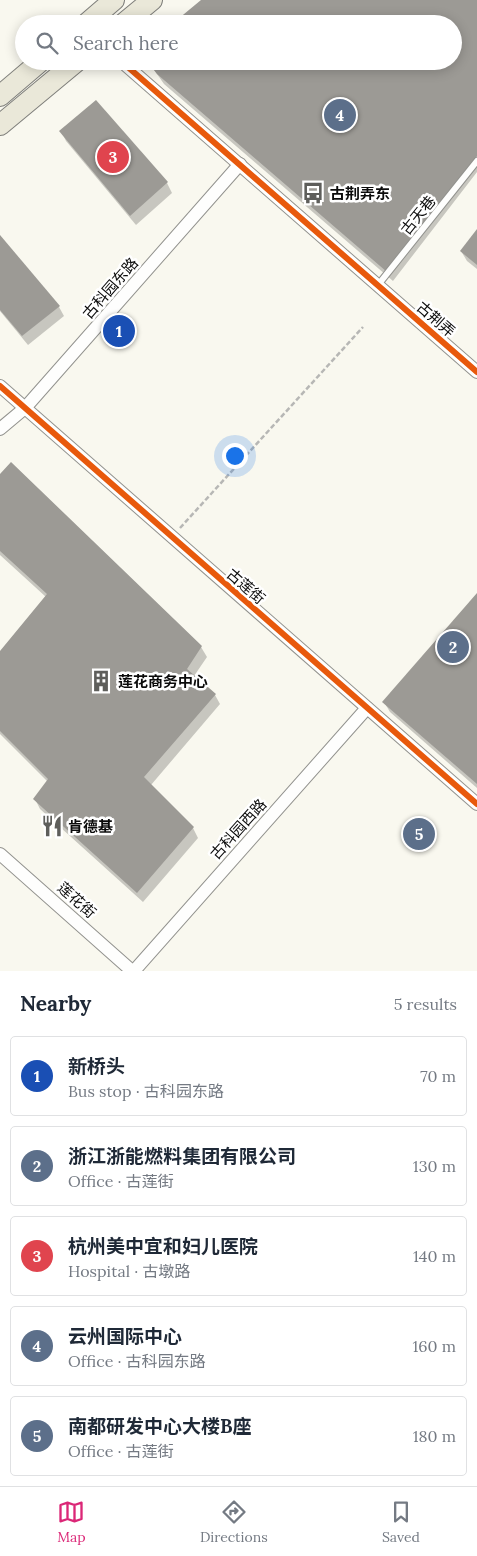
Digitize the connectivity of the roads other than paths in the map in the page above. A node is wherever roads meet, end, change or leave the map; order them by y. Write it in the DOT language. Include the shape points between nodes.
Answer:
graph roads {
  1 [pos="114,0"];
  2 [pos="152,0"];
  3 [pos="96,15"];
  4 [pos="134,15"];
  5 [pos="30,70"];
  6 [pos="67,70"];
  7 [pos="131,70"];
  8 [pos="0,96"];
  9 [pos="0,125"];
  10 [pos="477,160"];
  11 [pos="240,164"];
  12 [pos="378,285"];
  13 [pos="477,372"];
  14 [pos="0,386"];
  15 [pos="25,408"];
  16 [pos="0,429"];
  17 [pos="367,708"];
  18 [pos="477,804"];
  19 [pos="0,854"];
  20 [pos="133,971"];
  1 -- 3 [label="main road"];
  2 -- 4 [label="main road"];
  5 -- 8 [label="main road"];
  6 -- 9 [label="main road"];
  7 -- 11 [label="street, 古荆弄"];
  10 -- 12 [label="lane, 古天巷"];
  11 -- 12 [label="street, 古荆弄"];
  11 -- 15 [label="street, 古科园东路"];
  12 -- 13 [label="street, 古荆弄"];
  14 -- 15 [label="street, 古莲街"];
  15 -- 16 [label="street, 古科园东路"];
  15 -- 17 [label="street, 古莲街"];
  17 -- 18 [label="street, 古莲街"];
  17 -- 20 [label="street, 古科园西路"];
  19 -- 20 [label="street, 莲花街"];
}
